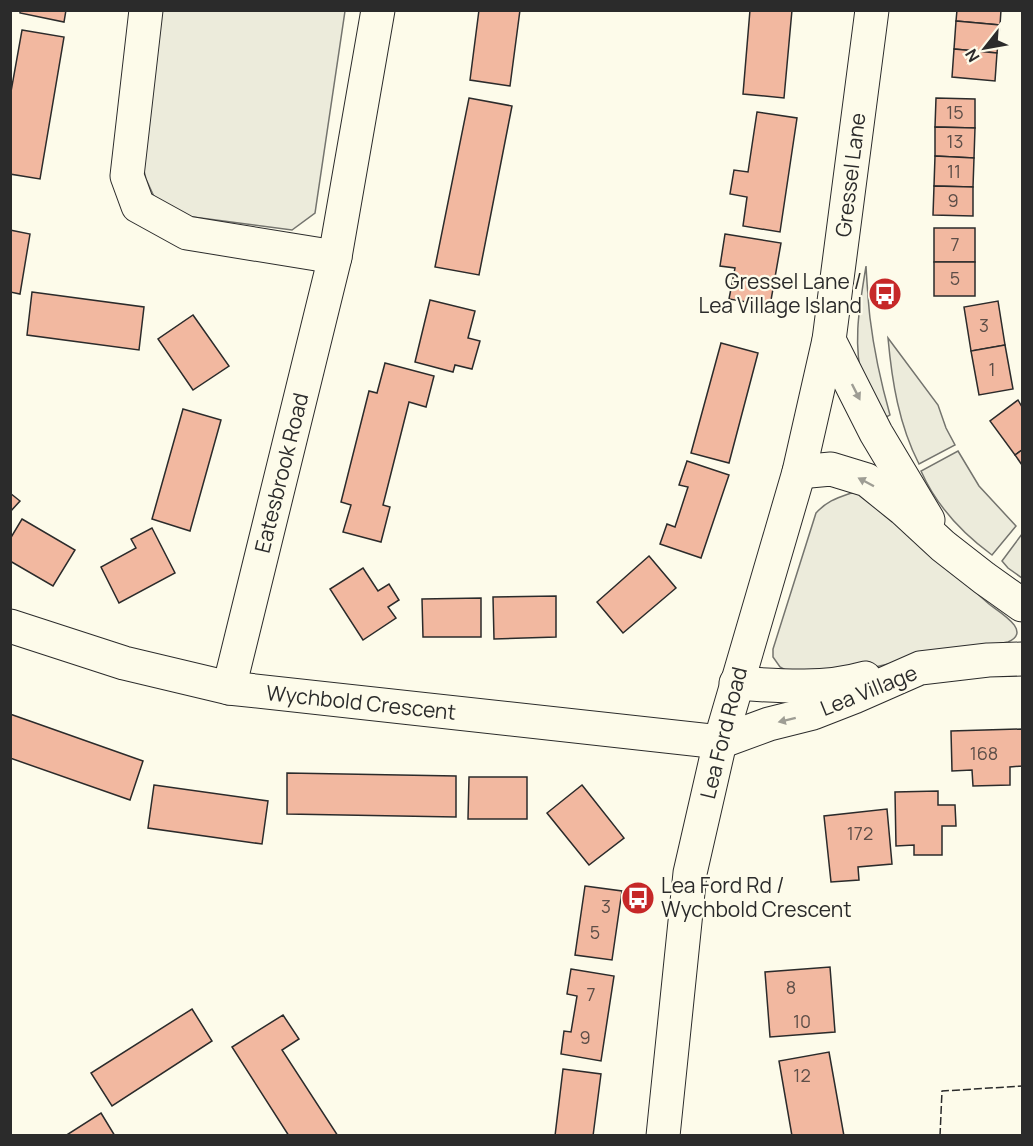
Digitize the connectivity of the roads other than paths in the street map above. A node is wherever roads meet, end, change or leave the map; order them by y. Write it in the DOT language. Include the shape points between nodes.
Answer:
graph roads {
  1 [pos="146,10"];
  2 [pos="378,10"];
  3 [pos="872,10"];
  4 [pos="335,258"];
  5 [pos="829,340"];
  6 [pos="799,472"];
  7 [pos="943,546"];
  8 [pos="1023,605"];
  9 [pos="10,626"];
  10 [pos="1023,658"];
  11 [pos="920,668"];
  12 [pos="736,683"];
  13 [pos="229,688"];
  14 [pos="720,742"];
  15 [pos="663,1136"];
  1 -- 4 [label="street" via="128,176 138,206 187,232"];
  2 -- 4 [label="street, Eatesbrook Road"];
  3 -- 5 [label="street, Gressel Lane"];
  4 -- 13 [label="street, Eatesbrook Road"];
  5 -- 6 [label="street, Lea Ford Road"];
  5 -- 7 [label="street, one-way" via="876,433"];
  7 -- 6 [label="street, one-way" via="867,480 831,469"];
  6 -- 12 [label="street, Lea Ford Road"];
  7 -- 8 [label="street"];
  9 -- 13 [label="street, Wychbold Crescent" via="124,663"];
  10 -- 11 [label="street, Lea Village"];
  11 -- 12 [label="street" via="891,671 844,684 793,687"];
  11 -- 14 [label="street, Lea Village, one-way" via="813,713"];
  12 -- 14 [label="street, Lea Ford Road"];
  13 -- 14 [label="street, Wychbold Crescent"];
  14 -- 15 [label="street, Lea Ford Road" via="690,873"];
}
